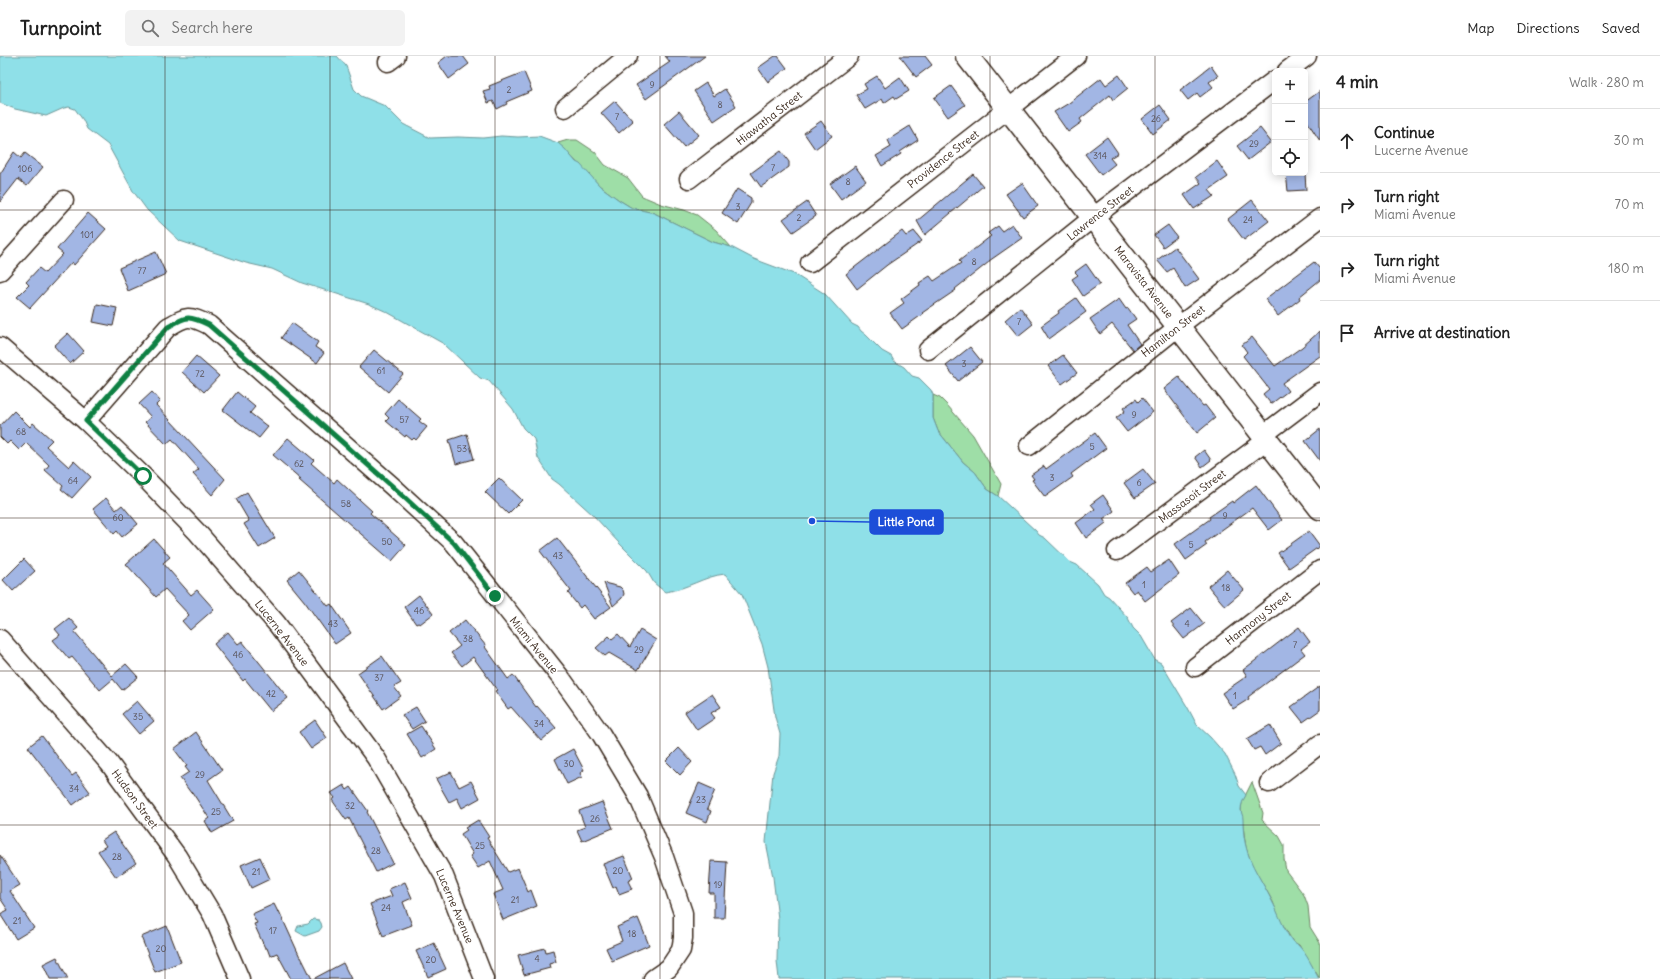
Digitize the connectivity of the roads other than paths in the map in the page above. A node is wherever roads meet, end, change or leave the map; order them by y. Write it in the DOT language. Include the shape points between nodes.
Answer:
graph roads {
  1 [pos="628,56"];
  2 [pos="849,56"];
  3 [pos="967,56"];
  4 [pos="1076,56"];
  5 [pos="1307,56"];
  6 [pos="1291,68"];
  7 [pos="1272,82"];
  8 [pos="565,108"];
  9 [pos="1009,108"];
  10 [pos="689,179"];
  11 [pos="64,200"];
  12 [pos="1094,217"];
  13 [pos="1320,218"];
  14 [pos="810,263"];
  15 [pos="0,271"];
  16 [pos="1179,327"];
  17 [pos="0,347"];
  18 [pos="928,350"];
  19 [pos="1320,392"];
  20 [pos="86,421"];
  21 [pos="1265,438"];
  22 [pos="1028,446"];
  23 [pos="1320,508"];
  24 [pos="1118,551"];
  25 [pos="1320,570"];
  26 [pos="0,639"];
  27 [pos="1195,667"];
  28 [pos="1320,744"];
  29 [pos="1269,783"];
  30 [pos="240,979"];
  31 [pos="484,979"];
  32 [pos="653,979"];
  1 -- 8 [label="street"];
  2 -- 10 [label="street, Hiawatha Street"];
  3 -- 9 [label="main road, Maravista Avenue"];
  4 -- 9 [label="street, Providence Street"];
  5 -- 6 [label="street"];
  7 -- 12 [label="street, Lawrence Street"];
  9 -- 12 [label="main road, Maravista Avenue"];
  9 -- 14 [label="street, Providence Street"];
  11 -- 15 [label="street"];
  12 -- 16 [label="main road, Maravista Avenue"];
  12 -- 18 [label="street, Lawrence Street"];
  13 -- 16 [label="street, Hamilton Street"];
  16 -- 21 [label="main road, Maravista Avenue"];
  16 -- 22 [label="street, Hamilton Street"];
  17 -- 20 [label="street, Lucerne Avenue"];
  19 -- 21 [label="street, Massasoit Street"];
  20 -- 31 [label="street, Lucerne Avenue" via="198,533 277,624 376,758 444,876"];
  20 -- 32 [label="street, Miami Avenue" via="168,327 184,318 195,318 209,325 454,543 561,678 601,734 638,796 664,857 683,913 681,950 669,968"];
  21 -- 23 [label="main road, Maravista Avenue"];
  21 -- 24 [label="street, Massasoit Street"];
  25 -- 27 [label="street, Harmony Street"];
  26 -- 30 [label="street, Hudson Street" via="109,763 177,856 212,914"];
  28 -- 29 [label="street"];
}
